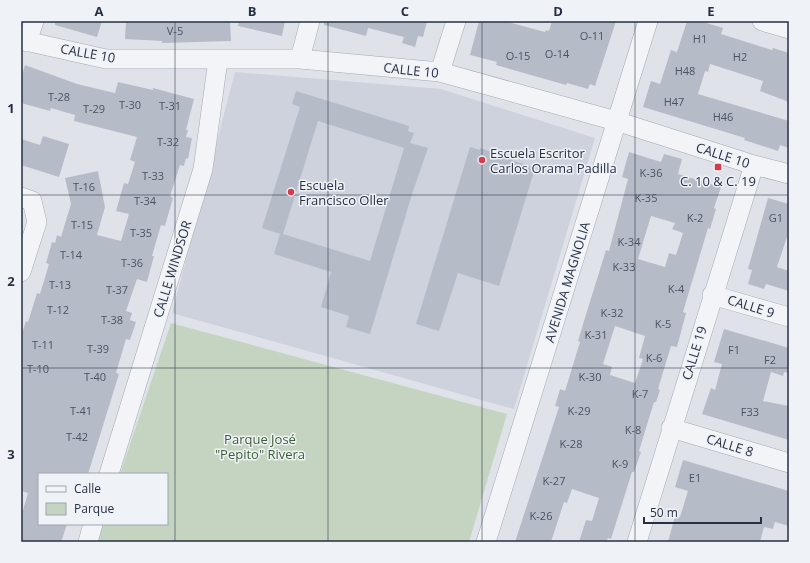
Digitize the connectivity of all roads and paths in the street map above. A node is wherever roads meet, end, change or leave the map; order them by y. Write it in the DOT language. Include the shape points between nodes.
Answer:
graph roads {
  1 [pos="34,21"];
  2 [pos="310,21"];
  3 [pos="456,21"];
  4 [pos="648,21"];
  5 [pos="762,21"];
  6 [pos="789,29"];
  7 [pos="24,41"];
  8 [pos="300,59"];
  9 [pos="218,60"];
  10 [pos="440,72"];
  11 [pos="616,121"];
  12 [pos="754,165"];
  13 [pos="789,174"];
  14 [pos="26,199"];
  15 [pos="21,272"];
  16 [pos="712,295"];
  17 [pos="789,318"];
  18 [pos="671,428"];
  19 [pos="789,463"];
  20 [pos="109,473"];
  21 [pos="93,525"];
  22 [pos="88,542"];
  23 [pos="486,542"];
  24 [pos="637,542"];
  1 -- 7 [label="street"];
  2 -- 8 [label="street"];
  3 -- 10 [label="street"];
  4 -- 11 [label="street, AVENIDA MAGNOLIA"];
  5 -- 6 [label="street"];
  7 -- 9 [label="street, CALLE 10" via="106,59"];
  8 -- 9 [label="street, CALLE 10"];
  8 -- 10 [label="street, CALLE 10"];
  9 -- 20 [label="street, CALLE WINDSOR" via="203,169"];
  10 -- 11 [label="street, CALLE 10"];
  11 -- 12 [label="street, CALLE 10"];
  11 -- 23 [label="street, AVENIDA MAGNOLIA"];
  12 -- 13 [label="street, CALLE 10"];
  12 -- 16 [label="street, CALLE 19"];
  14 -- 15 [label="street" via="37,222"];
  16 -- 17 [label="street, CALLE 9"];
  16 -- 18 [label="street, CALLE 19"];
  18 -- 19 [label="street, CALLE 8"];
  18 -- 24 [label="street, CALLE 19"];
  21 -- 22 [label="street"];
}
